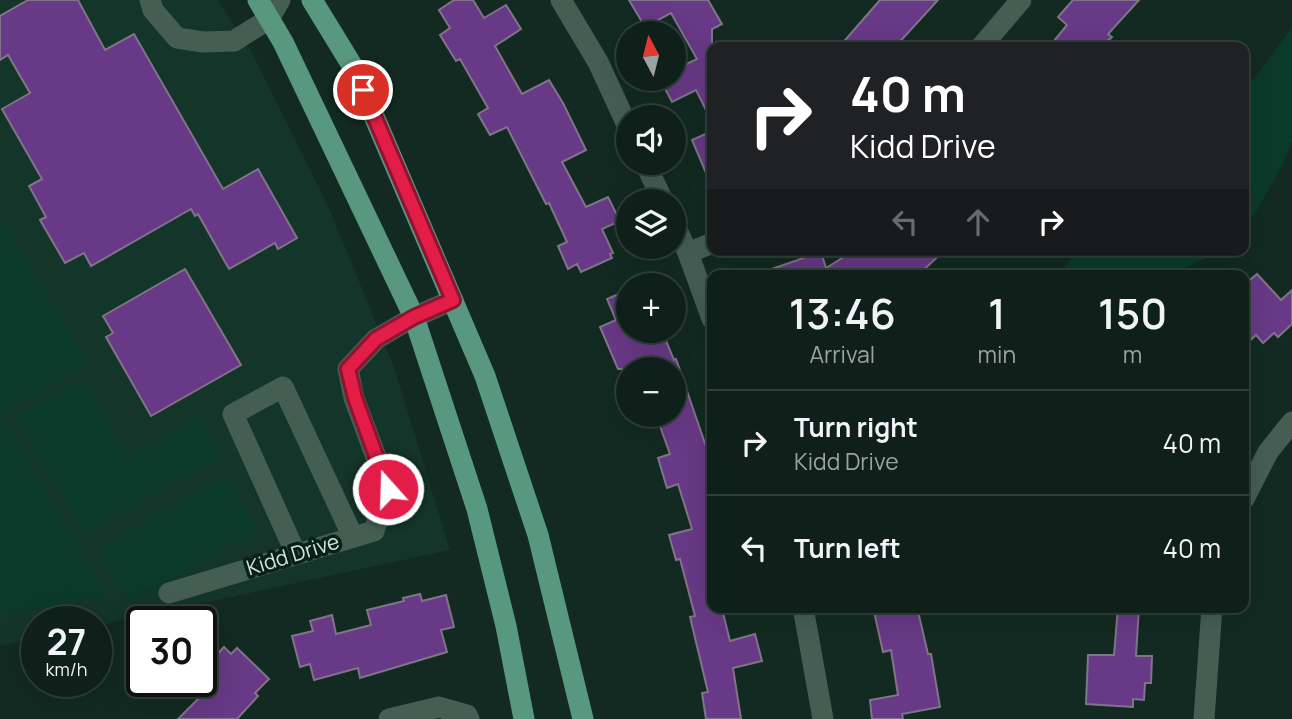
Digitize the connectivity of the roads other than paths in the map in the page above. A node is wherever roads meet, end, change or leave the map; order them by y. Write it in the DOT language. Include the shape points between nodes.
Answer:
graph roads {
  1 [pos="150,0"];
  2 [pos="258,0"];
  3 [pos="312,0"];
  4 [pos="561,0"];
  5 [pos="1021,0"];
  6 [pos="274,9"];
  7 [pos="985,42"];
  8 [pos="618,105"];
  9 [pos="707,245"];
  10 [pos="686,249"];
  11 [pos="688,253"];
  12 [pos="453,300"];
  13 [pos="707,305"];
  14 [pos="414,317"];
  15 [pos="1292,422"];
  16 [pos="1249,489"];
  17 [pos="353,537"];
  18 [pos="296,554"];
  19 [pos="169,593"];
  20 [pos="804,613"];
  21 [pos="1212,613"];
  22 [pos="389,719"];
  23 [pos="469,719"];
  24 [pos="524,719"];
  25 [pos="583,719"];
  26 [pos="823,719"];
  27 [pos="1204,719"];
  1 -- 6 [label="street" via="177,38 203,42 234,41"];
  2 -- 6 [label="main road"];
  3 -- 12 [label="main road" via="353,67"];
  4 -- 8 [label="street"];
  5 -- 7 [label="street"];
  6 -- 14 [label="main road" via="283,42"];
  9 -- 11 [label="street"];
  10 -- 11 [label="street"];
  11 -- 13 [label="street"];
  12 -- 14 [label="street, Kidd Drive"];
  12 -- 25 [label="main road" via="485,376 538,535"];
  14 -- 17 [label="street, Kidd Drive" via="376,339 348,369 388,489 374,531"];
  14 -- 24 [label="main road" via="477,509"];
  15 -- 16 [label="street" via="1268,452"];
  17 -- 18 [label="street, Kidd Drive"];
  17 -- 18 [label="street" via="283,387 233,414"];
  18 -- 19 [label="street, Kidd Drive"];
  20 -- 26 [label="street"];
  21 -- 27 [label="street"];
  22 -- 23 [label="street" via="439,707"];
}
